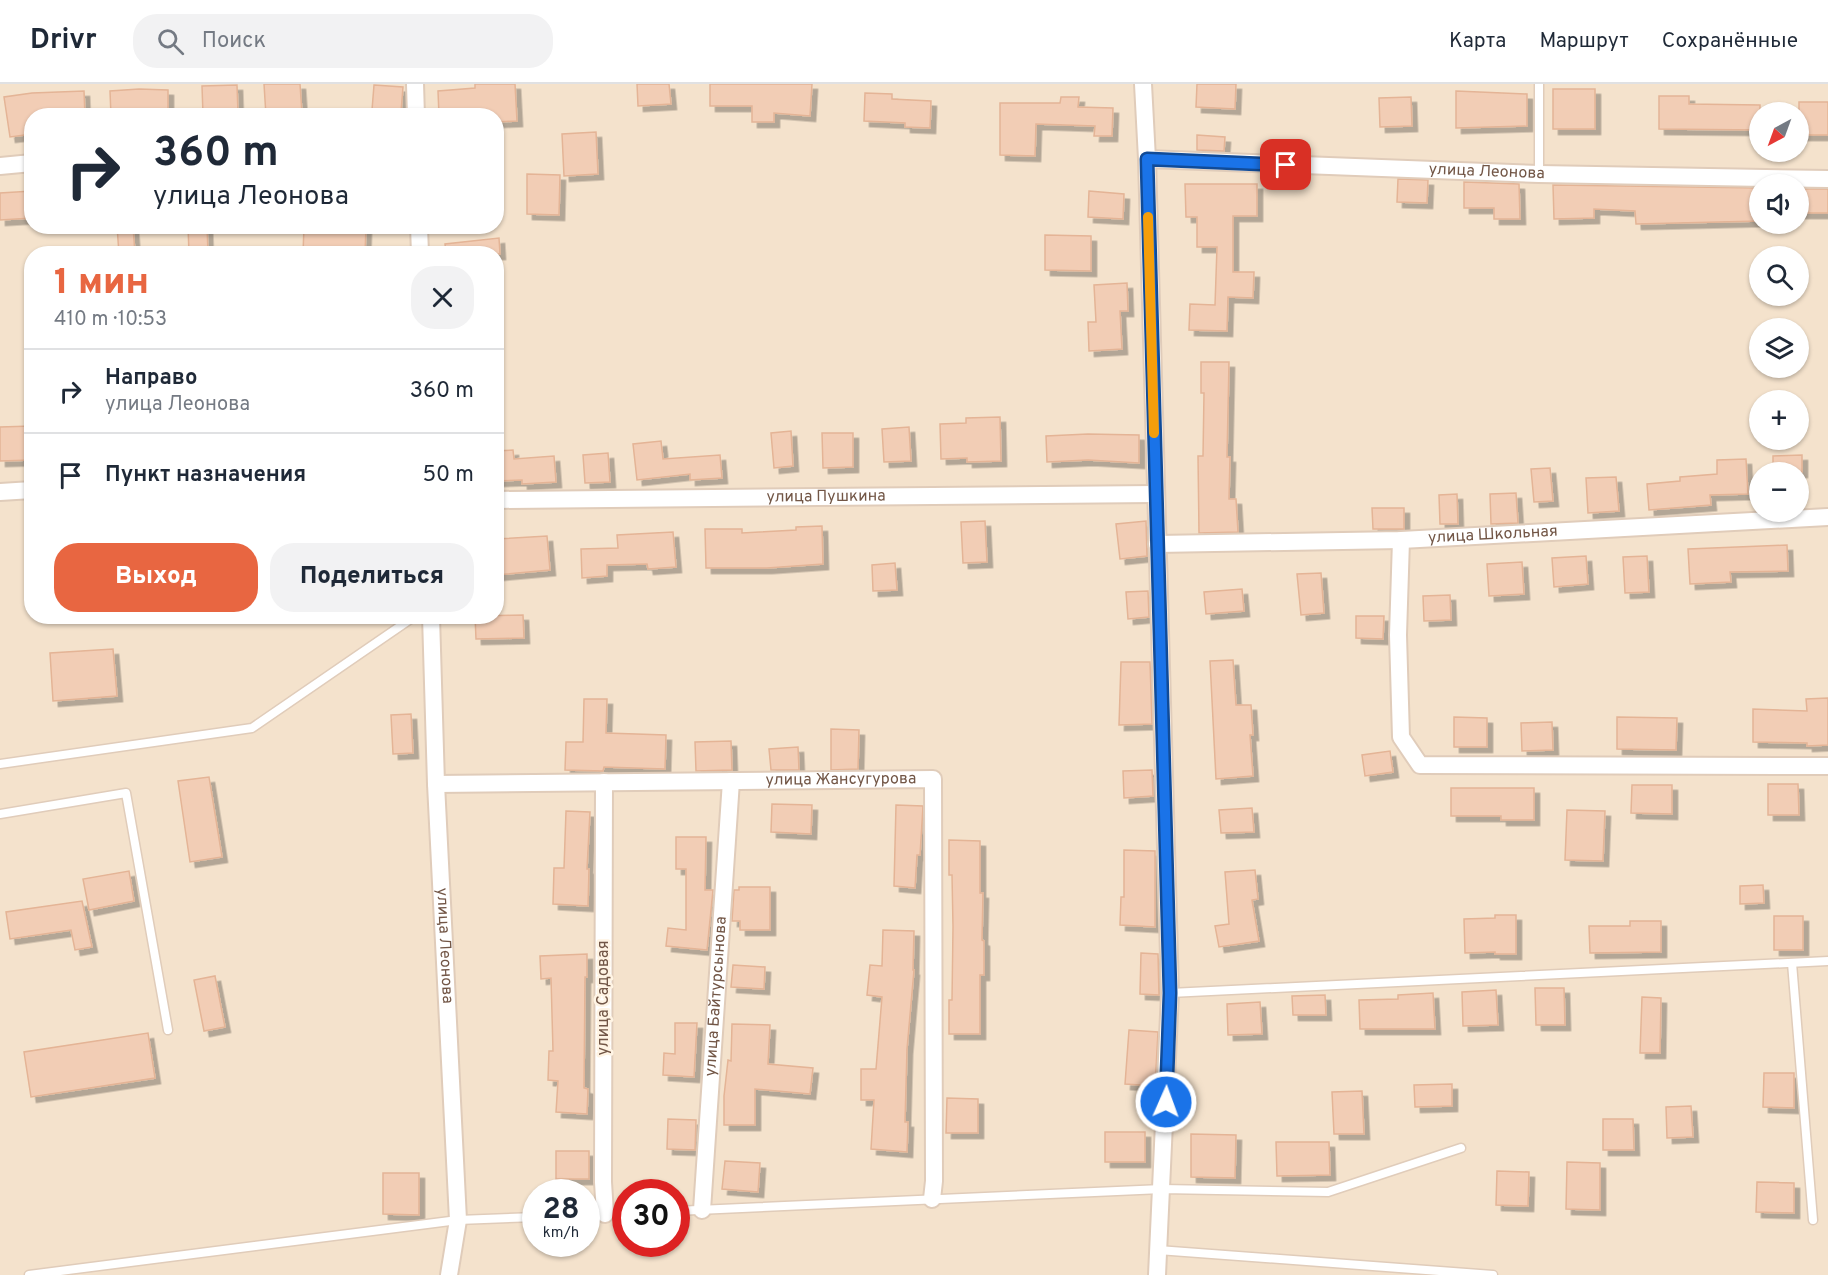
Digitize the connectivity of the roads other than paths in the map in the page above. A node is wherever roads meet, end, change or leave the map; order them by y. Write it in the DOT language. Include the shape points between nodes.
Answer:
graph roads {
  1 [pos="415,84"];
  2 [pos="1143,84"];
  3 [pos="1539,84"];
  4 [pos="416,108"];
  5 [pos="1147,159"];
  6 [pos="24,163"];
  7 [pos="0,166"];
  8 [pos="1539,174"];
  9 [pos="1828,179"];
  10 [pos="24,490"];
  11 [pos="0,492"];
  12 [pos="1155,494"];
  13 [pos="504,500"];
  14 [pos="1828,517"];
  15 [pos="1401,540"];
  16 [pos="1157,544"];
  17 [pos="403,624"];
  18 [pos="431,624"];
  19 [pos="0,764"];
  20 [pos="1828,766"];
  21 [pos="731,781"];
  22 [pos="604,782"];
  23 [pos="436,784"];
  24 [pos="0,814"];
  25 [pos="1828,961"];
  26 [pos="1792,963"];
  27 [pos="1170,993"];
  28 [pos="168,1030"];
  29 [pos="1461,1148"];
  30 [pos="1162,1189"];
  31 [pos="932,1199"];
  32 [pos="690,1210"];
  33 [pos="702,1210"];
  34 [pos="600,1214"];
  35 [pos="605,1214"];
  36 [pos="612,1214"];
  37 [pos="522,1218"];
  38 [pos="1813,1220"];
  39 [pos="458,1221"];
  40 [pos="1158,1251"];
  41 [pos="29,1275"];
  42 [pos="449,1275"];
  43 [pos="1157,1275"];
  44 [pos="1493,1275"];
  1 -- 4 [label="street"];
  2 -- 5 [label="street"];
  3 -- 8 [label="lane"];
  5 -- 8 [label="street, улица Леонова"];
  5 -- 12 [label="street"];
  6 -- 7 [label="street"];
  8 -- 9 [label="street, улица Леонова"];
  10 -- 11 [label="street"];
  12 -- 13 [label="street, улица Пушкина"];
  12 -- 16 [label="street"];
  14 -- 15 [label="street, улица Школьная"];
  15 -- 16 [label="street, улица Школьная"];
  15 -- 20 [label="street" via="1401,737 1420,765"];
  16 -- 27 [label="street"];
  17 -- 19 [label="lane" via="252,728"];
  18 -- 23 [label="street, улица Леонова"];
  21 -- 22 [label="street, улица Жансугурова"];
  21 -- 31 [label="street, улица Жансугурова" via="933,779"];
  21 -- 33 [label="street, улица Байтурсынова"];
  22 -- 23 [label="street, улица Жансугурова"];
  22 -- 35 [label="street, улица Садовая"];
  23 -- 39 [label="street, улица Леонова"];
  24 -- 28 [label="lane" via="126,793"];
  25 -- 26 [label="lane"];
  26 -- 27 [label="lane"];
  26 -- 38 [label="lane"];
  27 -- 30 [label="street"];
  29 -- 30 [label="lane" via="1328,1192"];
  30 -- 31 [label="lane"];
  30 -- 40 [label="street"];
  31 -- 33 [label="lane"];
  32 -- 33 [label="lane"];
  34 -- 35 [label="lane"];
  35 -- 36 [label="lane"];
  37 -- 39 [label="lane"];
  39 -- 41 [label="lane"];
  39 -- 42 [label="street, улица Леонова"];
  40 -- 43 [label="street"];
  40 -- 44 [label="lane"];
}
